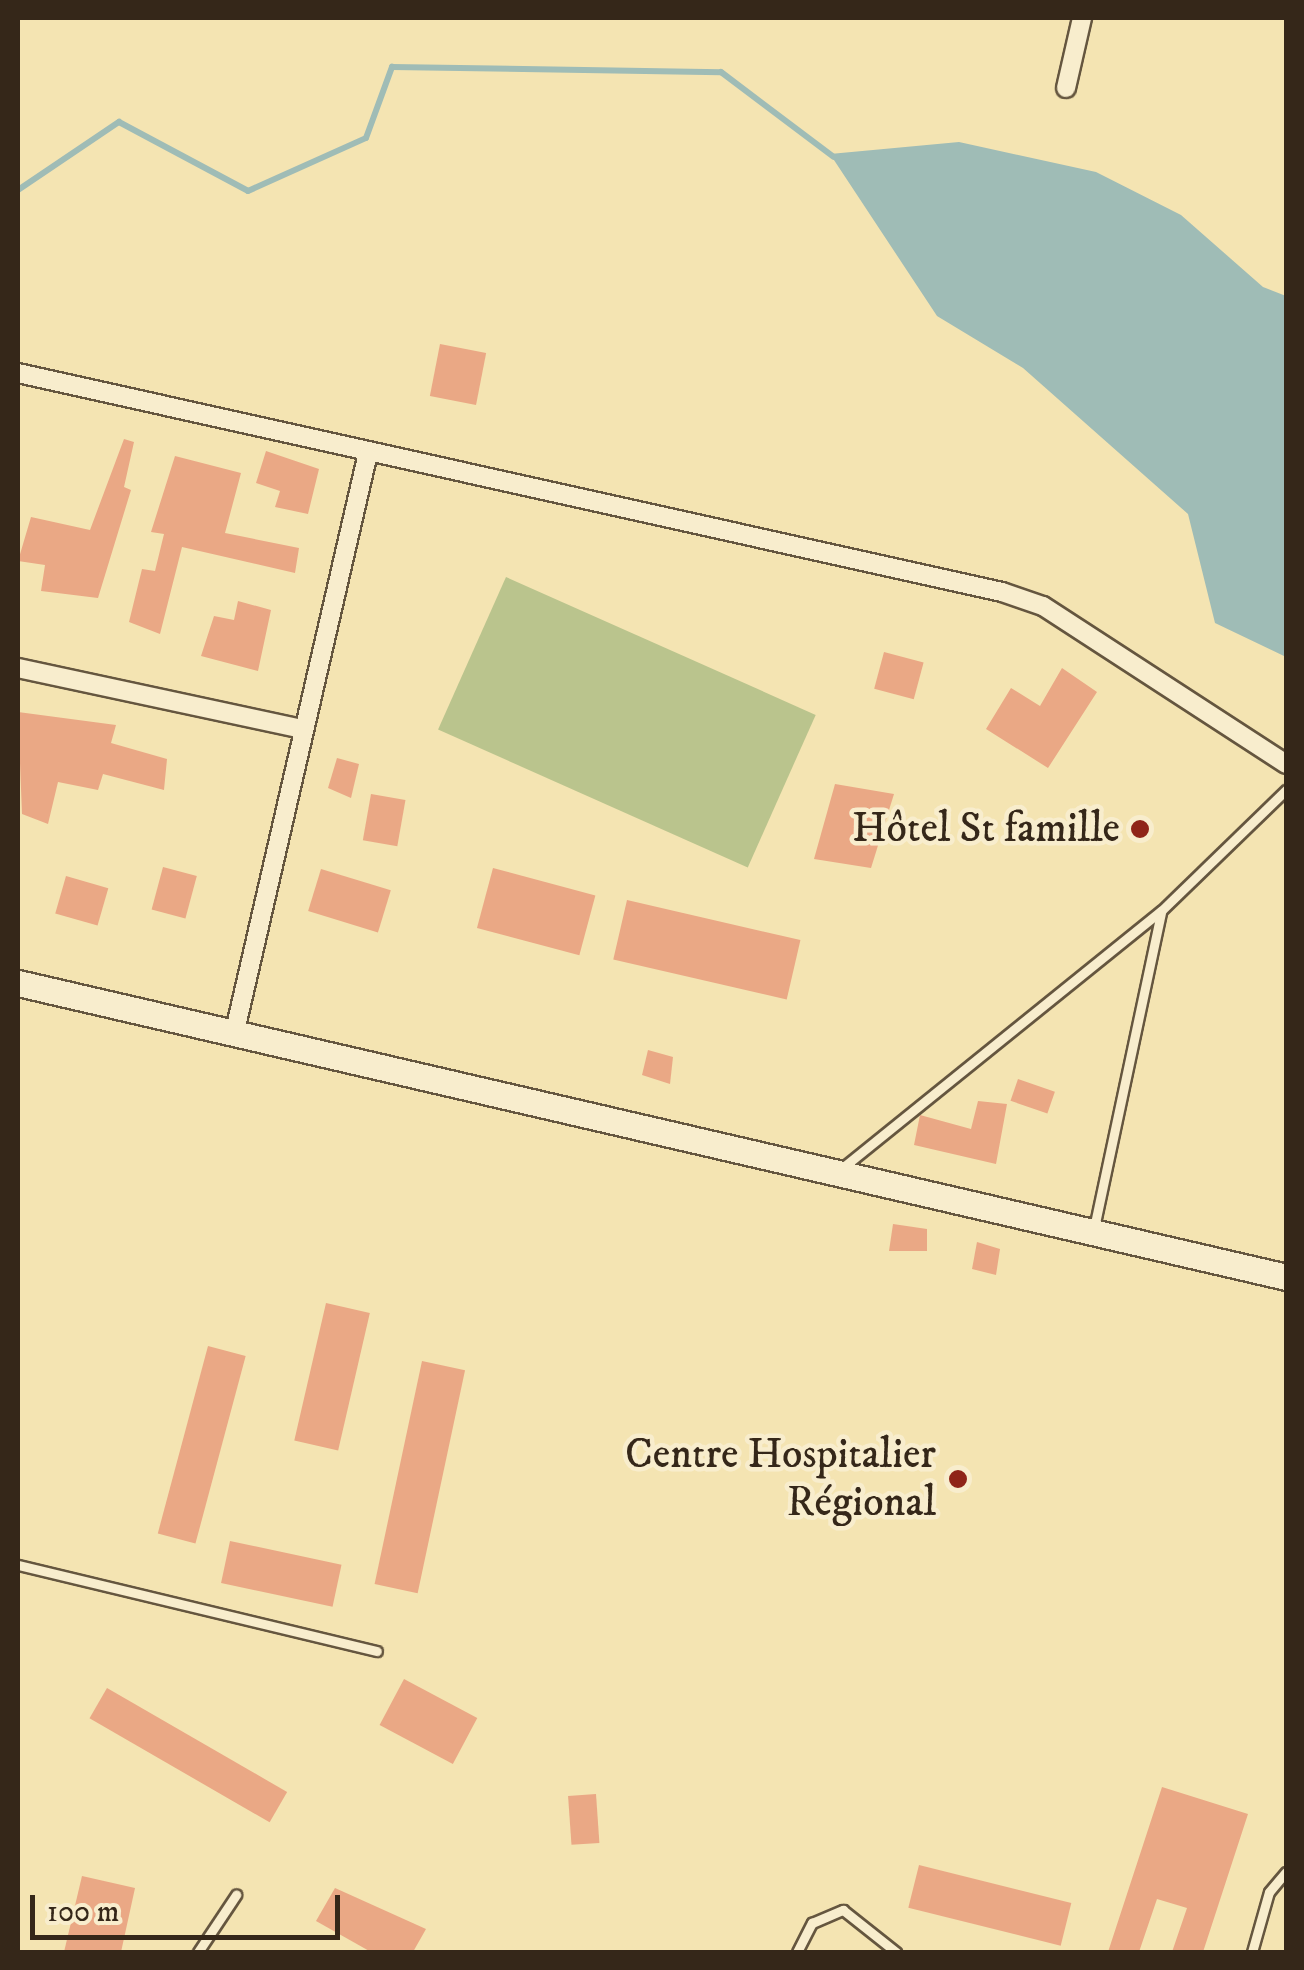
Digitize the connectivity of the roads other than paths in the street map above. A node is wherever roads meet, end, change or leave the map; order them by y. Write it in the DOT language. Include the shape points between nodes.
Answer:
graph roads {
  1 [pos="1082,18"];
  2 [pos="1066,88"];
  3 [pos="18,373"];
  4 [pos="367,457"];
  5 [pos="18,668"];
  6 [pos="302,728"];
  7 [pos="1286,764"];
  8 [pos="1286,790"];
  9 [pos="1161,911"];
  10 [pos="18,983"];
  11 [pos="234,1036"];
  12 [pos="839,1171"];
  13 [pos="1094,1228"];
  14 [pos="1286,1277"];
  15 [pos="18,1564"];
  16 [pos="377,1651"];
  17 [pos="1286,1872"];
  18 [pos="236,1894"];
  19 [pos="198,1952"];
  20 [pos="796,1952"];
  21 [pos="896,1952"];
  22 [pos="1252,1952"];
  1 -- 2 [label="street"];
  3 -- 4 [label="street"];
  4 -- 6 [label="street"];
  4 -- 7 [label="street" via="559,487 1002,592 1059,616"];
  5 -- 6 [label="street"];
  6 -- 11 [label="street"];
  8 -- 9 [label="lane"];
  9 -- 12 [label="lane"];
  9 -- 13 [label="lane"];
  10 -- 11 [label="street"];
  11 -- 12 [label="street"];
  12 -- 13 [label="street"];
  13 -- 14 [label="street"];
  15 -- 16 [label="lane"];
  17 -- 22 [label="lane" via="1270,1892"];
  18 -- 19 [label="lane"];
  20 -- 21 [label="lane" via="812,1923 843,1910"];
}
